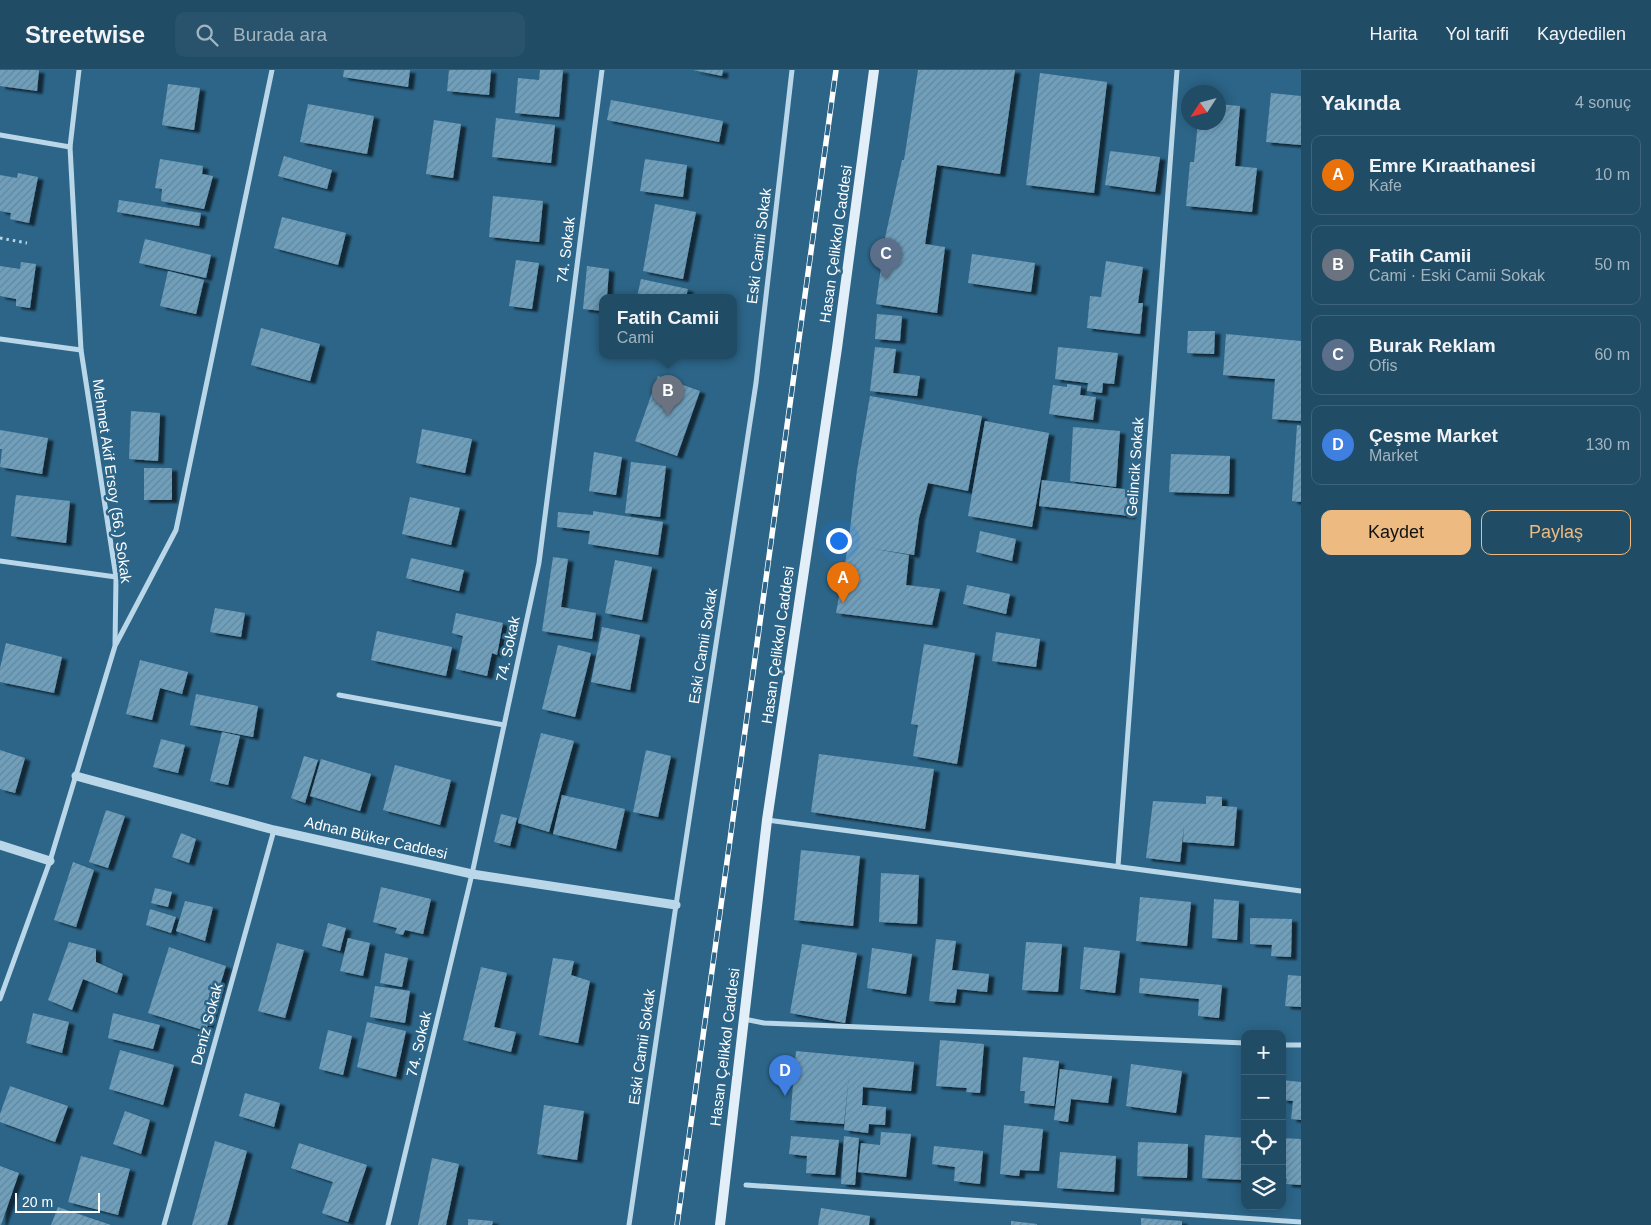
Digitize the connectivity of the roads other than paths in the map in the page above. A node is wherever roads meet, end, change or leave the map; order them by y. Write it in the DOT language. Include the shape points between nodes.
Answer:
graph roads {
  1 [pos="80,70"];
  2 [pos="272,70"];
  3 [pos="602,70"];
  4 [pos="792,70"];
  5 [pos="874,70"];
  6 [pos="1177,70"];
  7 [pos="0,135"];
  8 [pos="70,148"];
  9 [pos="0,339"];
  10 [pos="81,350"];
  11 [pos="0,561"];
  12 [pos="116,577"];
  13 [pos="115,646"];
  14 [pos="339,695"];
  15 [pos="504,725"];
  16 [pos="76,776"];
  17 [pos="767,820"];
  18 [pos="274,830"];
  19 [pos="0,845"];
  20 [pos="50,861"];
  21 [pos="1118,866"];
  22 [pos="472,874"];
  23 [pos="1301,891"];
  24 [pos="676,905"];
  25 [pos="0,999"];
  26 [pos="744,1019"];
  27 [pos="1241,1043"];
  28 [pos="1286,1044"];
  29 [pos="1301,1045"];
  30 [pos="746,1185"];
  31 [pos="1301,1222"];
  32 [pos="164,1225"];
  33 [pos="388,1225"];
  34 [pos="629,1225"];
  35 [pos="720,1225"];
  1 -- 8 [label="street, Mehmet Akif Ersoy (56.) Sokak"];
  2 -- 13 [label="street" via="176,530"];
  3 -- 15 [label="street, 74. Sokak" via="539,564"];
  4 -- 24 [label="street, Eski Camii Sokak" via="756,383"];
  5 -- 17 [label="main road, Hasan Çelikkol Caddesi" via="837,348"];
  6 -- 21 [label="street, Gelincik Sokak"];
  7 -- 8 [label="street"];
  8 -- 10 [label="street, Mehmet Akif Ersoy (56.) Sokak"];
  9 -- 10 [label="street"];
  10 -- 12 [label="street, Mehmet Akif Ersoy (56.) Sokak"];
  11 -- 12 [label="street"];
  12 -- 13 [label="street, Mehmet Akif Ersoy (56.) Sokak"];
  13 -- 16 [label="street, Mehmet Akif Ersoy (56.) Sokak"];
  14 -- 15 [label="street"];
  15 -- 22 [label="street, 74. Sokak"];
  16 -- 18 [label="street, Adnan Büker Caddesi"];
  16 -- 20 [label="street, Mehmet Akif Ersoy (56.) Sokak"];
  17 -- 21 [label="street"];
  17 -- 26 [label="main road, Hasan Çelikkol Caddesi"];
  18 -- 22 [label="street, Adnan Büker Caddesi"];
  18 -- 32 [label="street, Deniz Sokak"];
  19 -- 20 [label="street"];
  20 -- 25 [label="street, Mehmet Akif Ersoy (56.) Sokak"];
  21 -- 23 [label="street"];
  22 -- 24 [label="street, Adnan Büker Caddesi"];
  22 -- 33 [label="street, 74. Sokak"];
  24 -- 34 [label="street, Eski Camii Sokak"];
  26 -- 27 [label="street" via="764,1023"];
  26 -- 35 [label="main road, Hasan Çelikkol Caddesi"];
  28 -- 29 [label="street"];
  30 -- 31 [label="street"];
}
